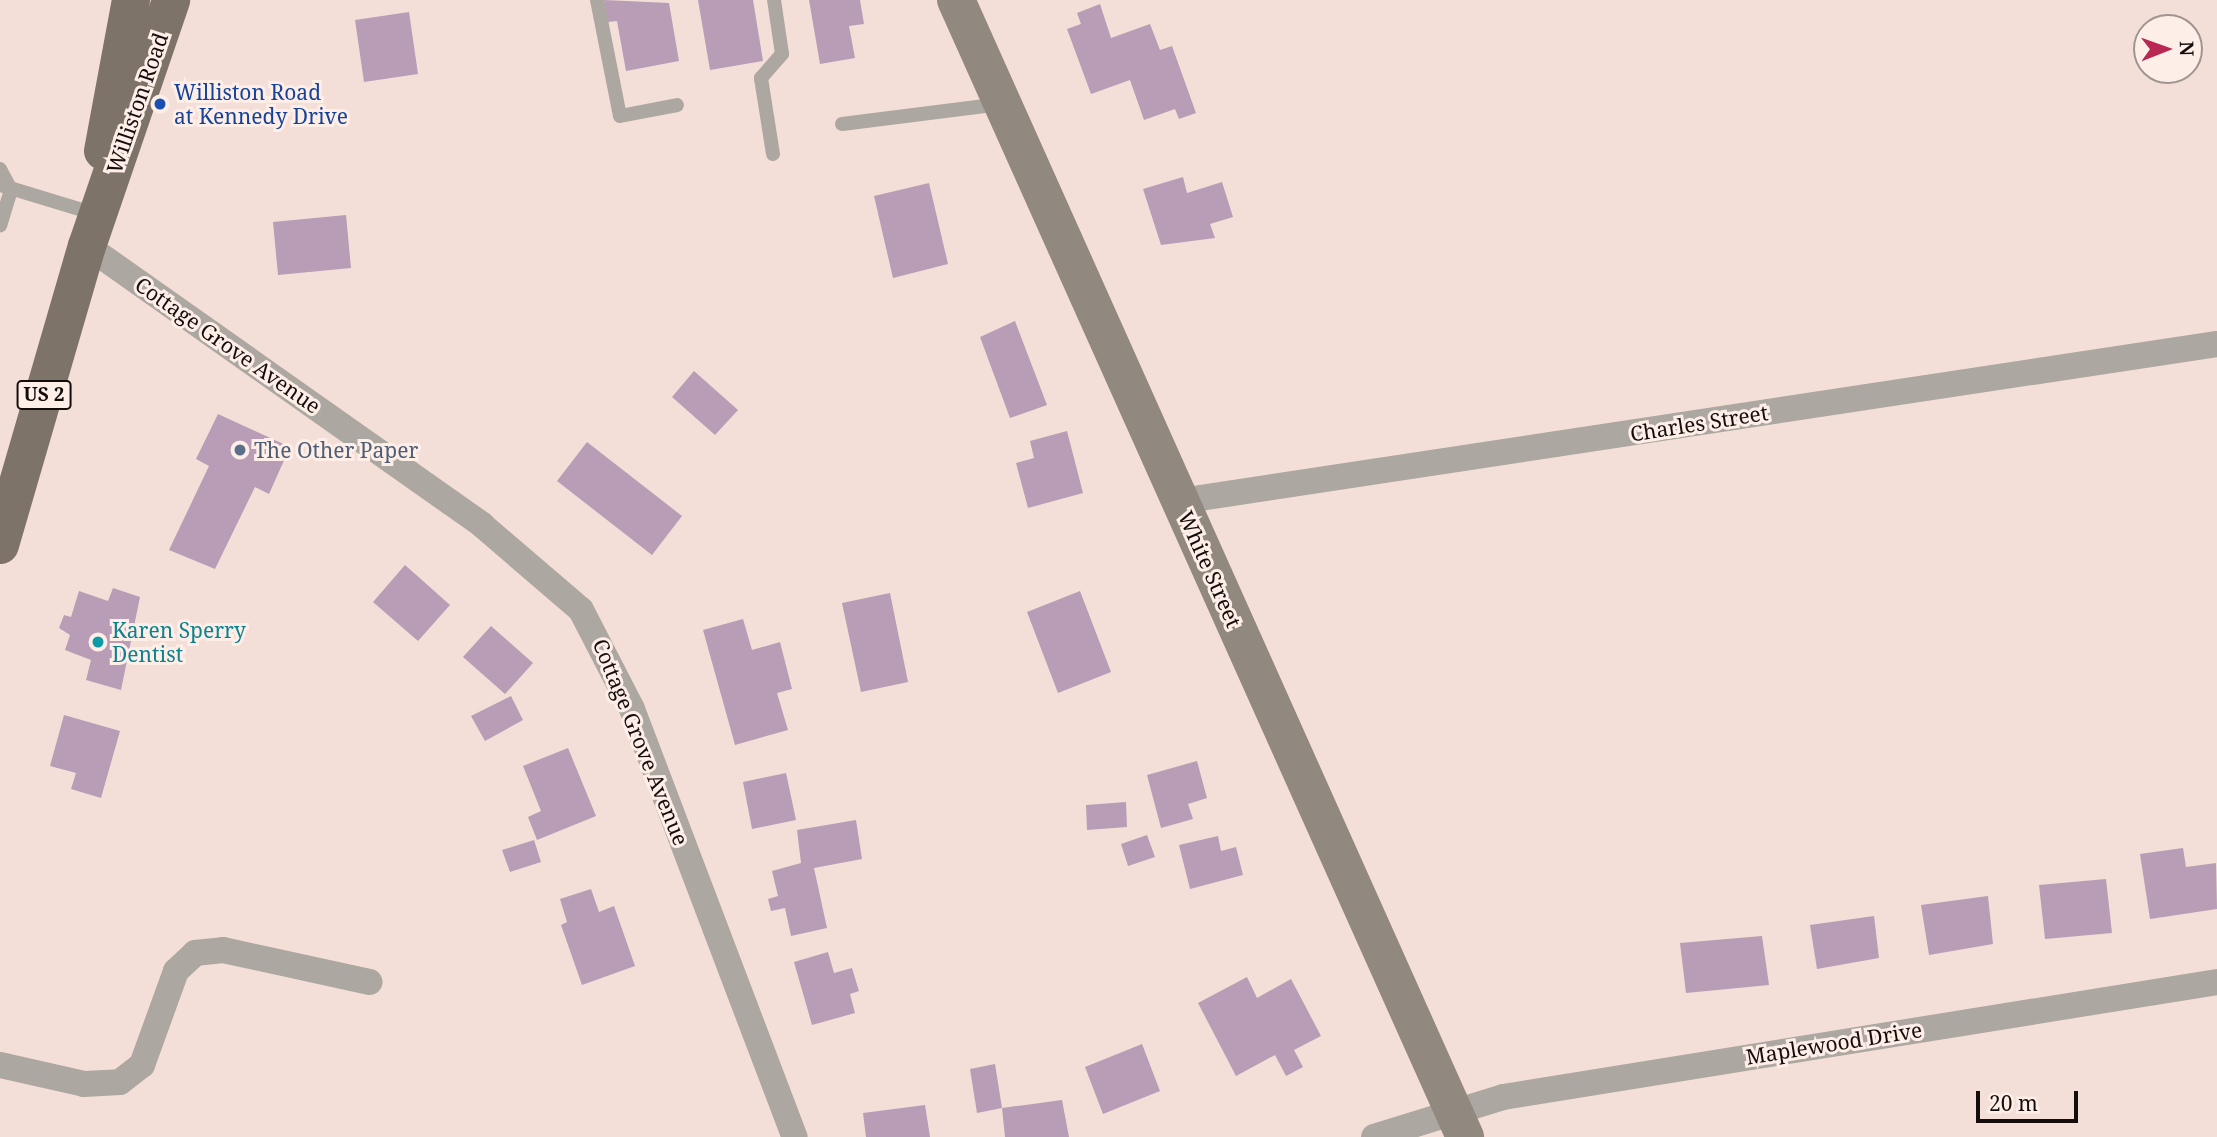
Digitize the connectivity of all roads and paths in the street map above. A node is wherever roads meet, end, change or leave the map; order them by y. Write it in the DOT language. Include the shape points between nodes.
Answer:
graph roads {
  1 [pos="131,0"];
  2 [pos="171,0"];
  3 [pos="597,0"];
  4 [pos="774,0"];
  5 [pos="956,0"];
  6 [pos="1003,104"];
  7 [pos="677,105"];
  8 [pos="842,124"];
  9 [pos="773,154"];
  10 [pos="0,169"];
  11 [pos="5,187"];
  12 [pos="0,225"];
  13 [pos="90,230"];
  14 [pos="2217,344"];
  15 [pos="8,486"];
  16 [pos="1180,501"];
  17 [pos="0,545"];
  18 [pos="370,982"];
  19 [pos="2217,982"];
  20 [pos="0,1065"];
  21 [pos="1459,1122"];
  22 [pos="795,1137"];
  23 [pos="1374,1137"];
  1 -- 13 [label="main road, Williston Road / US 2"];
  2 -- 13 [label="main road, Williston Road / US 2"];
  3 -- 7 [label="lane" via="620,116"];
  4 -- 9 [label="lane" via="782,54 761,78"];
  5 -- 6 [label="street, White Street"];
  6 -- 8 [label="lane"];
  6 -- 16 [label="street, White Street"];
  10 -- 11 [label="lane"];
  11 -- 12 [label="lane"];
  11 -- 13 [label="lane"];
  13 -- 15 [label="main road, Williston Road / US 2"];
  13 -- 22 [label="street, Cottage Grove Avenue" via="482,525 581,610 632,709"];
  14 -- 16 [label="street, Charles Street"];
  15 -- 17 [label="main road, Williston Road / US 2"];
  16 -- 21 [label="street, White Street"];
  18 -- 20 [label="street" via="211,949 195,953 176,971 142,1065 120,1082 84,1084"];
  19 -- 21 [label="street, Maplewood Drive"];
  21 -- 23 [label="street"];
}
